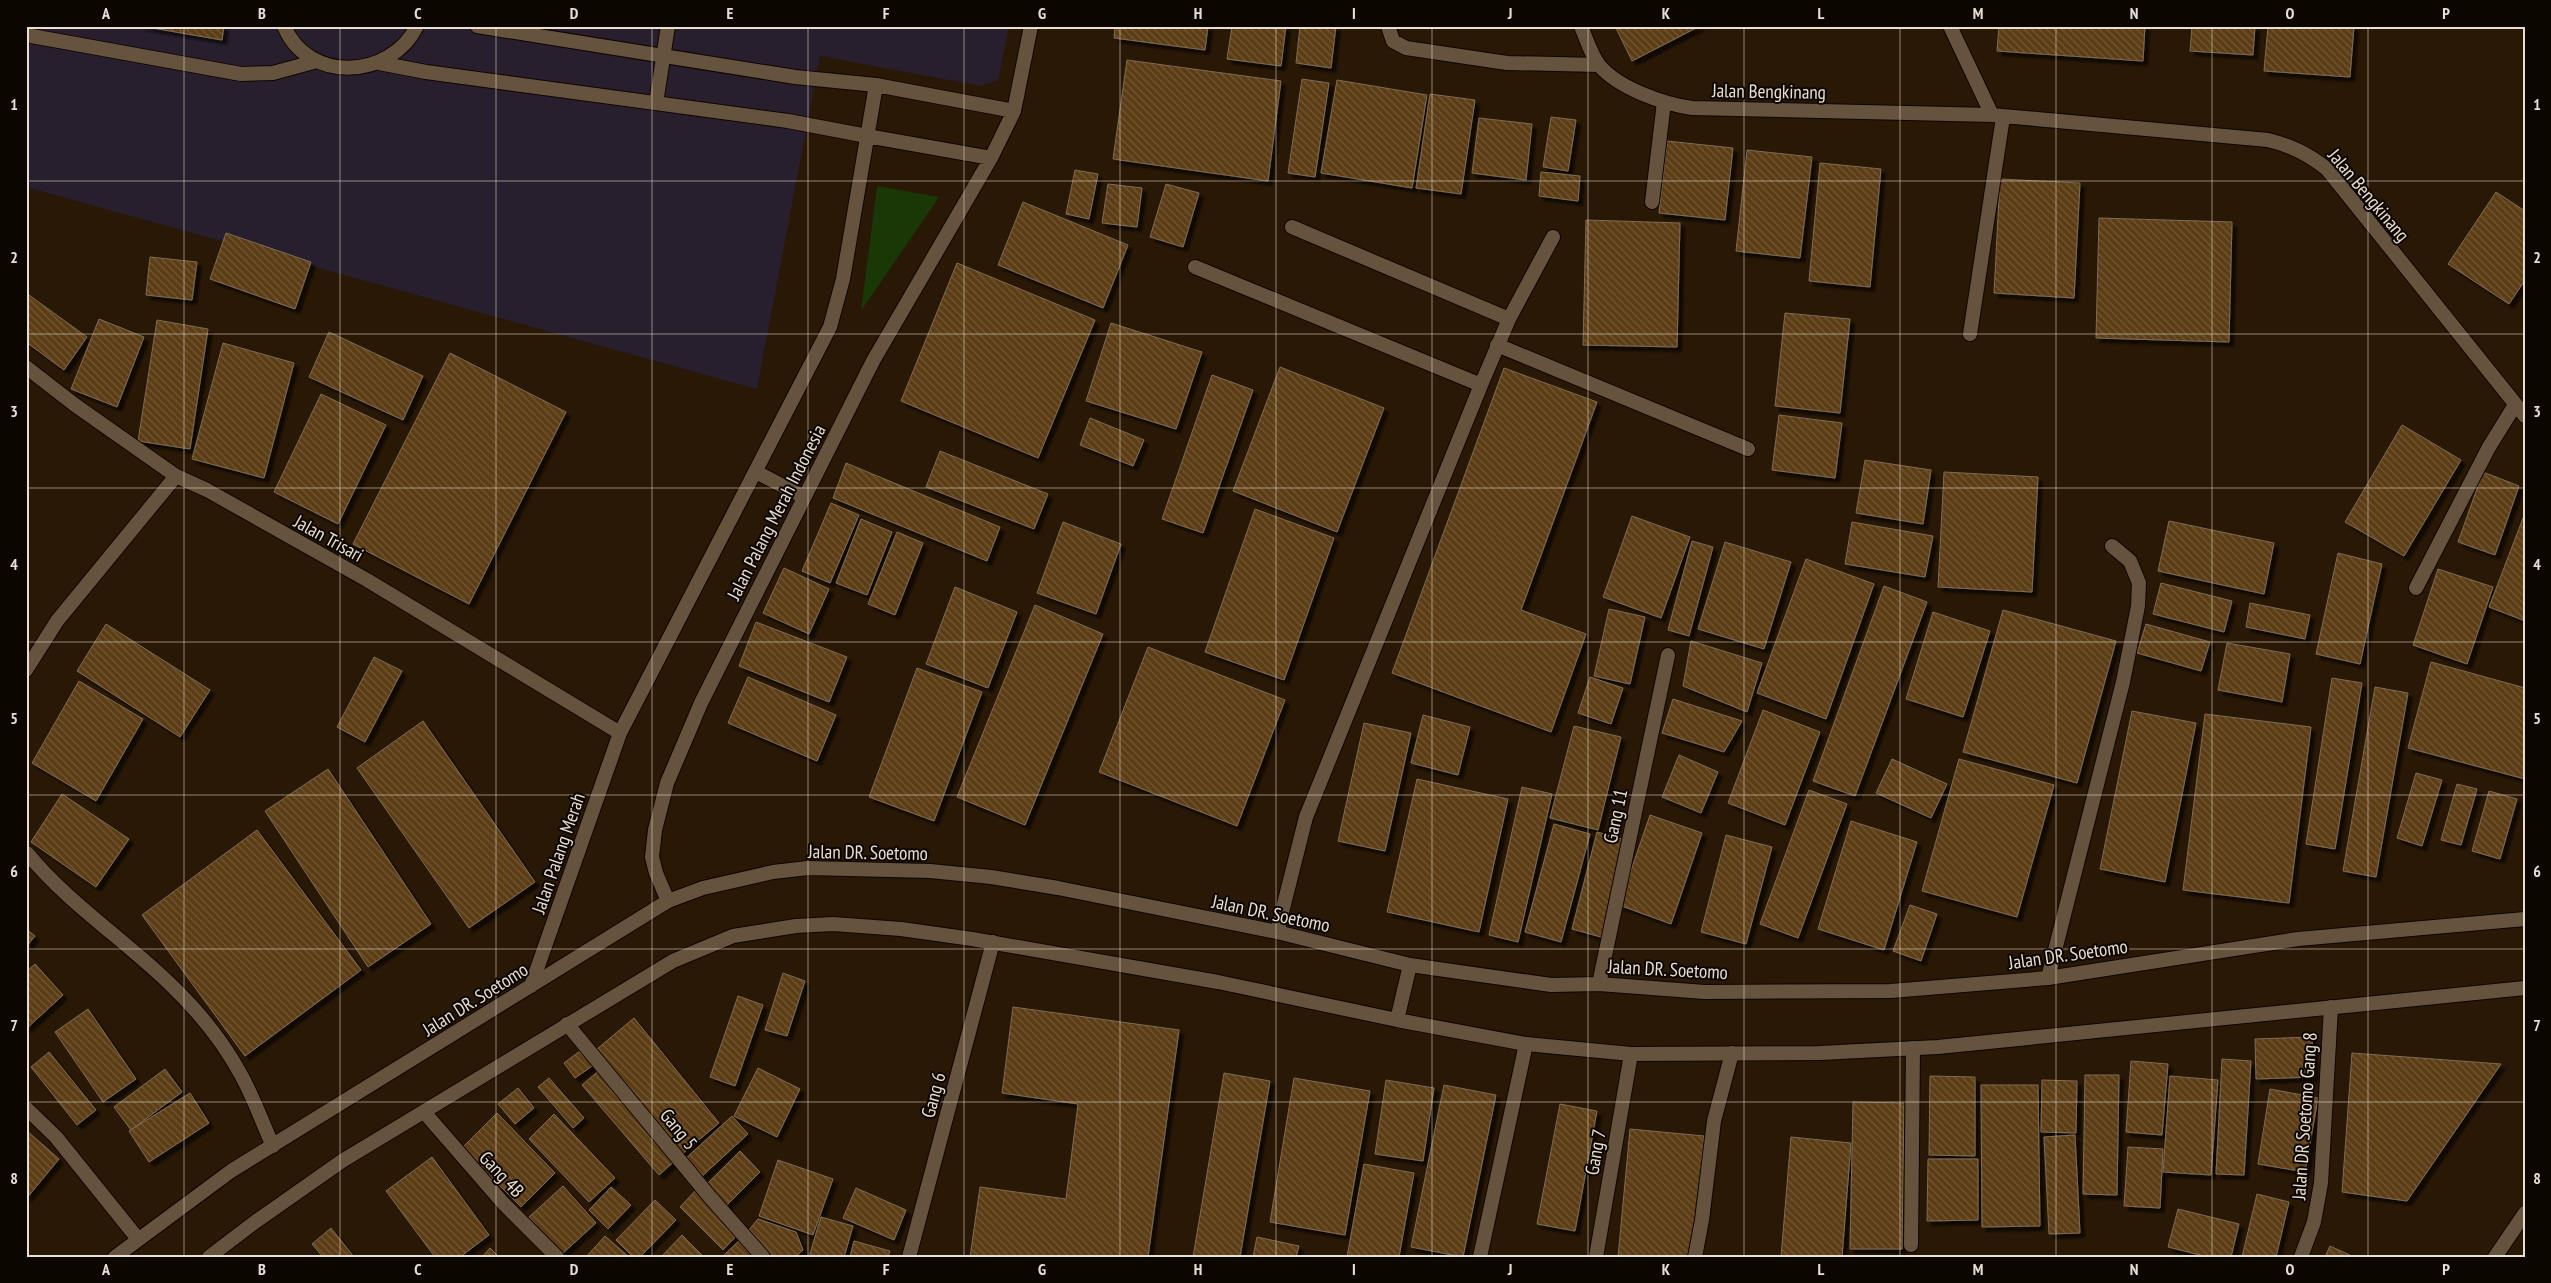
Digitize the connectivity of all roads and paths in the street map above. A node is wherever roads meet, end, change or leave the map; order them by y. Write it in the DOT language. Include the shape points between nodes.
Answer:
graph roads {
  1 [pos="284,26"];
  2 [pos="417,26"];
  3 [pos="477,26"];
  4 [pos="668,26"];
  5 [pos="1031,26"];
  6 [pos="1388,26"];
  7 [pos="1581,26"];
  8 [pos="1950,26"];
  9 [pos="26,35"];
  10 [pos="664,55"];
  11 [pos="318,61"];
  12 [pos="379,63"];
  13 [pos="1599,64"];
  14 [pos="876,85"];
  15 [pos="1664,102"];
  16 [pos="656,103"];
  17 [pos="1014,111"];
  18 [pos="1997,116"];
  19 [pos="867,136"];
  20 [pos="991,158"];
  21 [pos="1652,202"];
  22 [pos="1292,227"];
  23 [pos="1553,237"];
  24 [pos="1195,267"];
  25 [pos="1509,319"];
  26 [pos="1970,334"];
  27 [pos="1497,345"];
  28 [pos="26,367"];
  29 [pos="1481,385"];
  30 [pos="2515,405"];
  31 [pos="2525,416"];
  32 [pos="1748,449"];
  33 [pos="756,472"];
  34 [pos="176,476"];
  35 [pos="804,497"];
  36 [pos="2112,546"];
  37 [pos="2416,588"];
  38 [pos="1668,656"];
  39 [pos="26,670"];
  40 [pos="620,733"];
  41 [pos="27,853"];
  42 [pos="668,901"];
  43 [pos="2525,919"];
  44 [pos="1277,932"];
  45 [pos="993,942"];
  46 [pos="1410,965"];
  47 [pos="2048,978"];
  48 [pos="1599,984"];
  49 [pos="531,986"];
  50 [pos="2525,988"];
  51 [pos="2331,1007"];
  52 [pos="1397,1020"];
  53 [pos="568,1024"];
  54 [pos="1526,1044"];
  55 [pos="1913,1048"];
  56 [pos="1631,1054"];
  57 [pos="1732,1054"];
  58 [pos="26,1108"];
  59 [pos="424,1112"];
  60 [pos="273,1146"];
  61 [pos="2525,1213"];
  62 [pos="138,1239"];
  63 [pos="1911,1245"];
  64 [pos="118,1256"];
  65 [pos="209,1257"];
  66 [pos="557,1257"];
  67 [pos="763,1257"];
  68 [pos="908,1257"];
  69 [pos="1480,1257"];
  70 [pos="1596,1257"];
  71 [pos="1695,1257"];
  72 [pos="2301,1257"];
  73 [pos="2495,1257"];
  1 -- 11 [label="street" via="300,49"];
  2 -- 12 [label="street" via="412,37 397,52"];
  3 -- 10 [label="street"];
  4 -- 10 [label="street"];
  5 -- 17 [label="street"];
  6 -- 13 [label="street" via="1393,41 1406,48 1507,62"];
  7 -- 13 [label="street, Jalan Bengkinang"];
  8 -- 18 [label="street"];
  9 -- 11 [label="street" via="241,74 273,73"];
  10 -- 14 [label="street" via="795,77"];
  10 -- 16 [label="street"];
  11 -- 12 [label="street" via="337,68"];
  12 -- 16 [label="street"];
  13 -- 15 [label="street, Jalan Bengkinang" via="1625,85"];
  14 -- 17 [label="street"];
  14 -- 19 [label="street, Jalan Palang Merah Indonesia"];
  15 -- 18 [label="street, Jalan Bengkinang" via="1692,108"];
  15 -- 21 [label="street"];
  16 -- 19 [label="street" via="788,121"];
  17 -- 20 [label="street"];
  18 -- 26 [label="street"];
  18 -- 30 [label="street, Jalan Bengkinang" via="2268,140 2310,154 2340,184"];
  19 -- 20 [label="street"];
  19 -- 33 [label="street, Jalan Palang Merah Indonesia" via="837,307 817,354"];
  20 -- 35 [label="street, Jalan Palang Merah Indonesia" via="873,361"];
  22 -- 25 [label="street"];
  23 -- 25 [label="street"];
  24 -- 29 [label="street"];
  25 -- 27 [label="street"];
  27 -- 29 [label="street"];
  27 -- 32 [label="street"];
  28 -- 34 [label="street, Jalan Trisari"];
  29 -- 44 [label="street" via="1306,817"];
  30 -- 31 [label="street, Jalan Bengkinang"];
  30 -- 37 [label="street" via="2489,447"];
  33 -- 35 [label="street"];
  33 -- 40 [label="street, Jalan Palang Merah Indonesia"];
  34 -- 39 [label="street" via="57,621"];
  34 -- 40 [label="street, Jalan Trisari" via="207,490 366,580"];
  35 -- 42 [label="street, Jalan Palang Merah Indonesia" via="701,703 668,783 654,830 652,857"];
  36 -- 47 [label="street" via="2130,561 2139,583 2138,606 2123,682"];
  38 -- 48 [label="street, Gang 11"];
  40 -- 49 [label="street, Jalan Palang Merah"];
  41 -- 60 [label="street" via="73,902 173,987 226,1049 241,1074"];
  42 -- 44 [label="street, Jalan DR. Soetomo" via="702,888 791,870 930,871 1058,888"];
  42 -- 49 [label="street, Jalan DR. Soetomo"];
  43 -- 47 [label="street, Jalan DR. Soetomo" via="2298,939"];
  44 -- 46 [label="street, Jalan DR. Soetomo"];
  45 -- 52 [label="street" via="1218,982"];
  45 -- 53 [label="street" via="901,929 833,924 734,936 674,961"];
  45 -- 68 [label="street, Gang 6"];
  46 -- 48 [label="street, Jalan DR. Soetomo" via="1550,985"];
  46 -- 52 [label="street"];
  47 -- 48 [label="street, Jalan DR. Soetomo" via="1891,992 1705,992"];
  49 -- 60 [label="street, Jalan DR. Soetomo"];
  50 -- 51 [label="street"];
  51 -- 55 [label="street"];
  51 -- 72 [label="street, Jalan DR Soetomo Gang 8" via="2321,1184 2314,1222"];
  52 -- 54 [label="street"];
  53 -- 59 [label="street"];
  53 -- 67 [label="street, Gang 5"];
  54 -- 56 [label="street"];
  54 -- 69 [label="street"];
  55 -- 57 [label="street"];
  55 -- 63 [label="street"];
  56 -- 57 [label="street"];
  56 -- 70 [label="street, Gang 7"];
  57 -- 71 [label="street" via="1714,1121"];
  58 -- 62 [label="street" via="56,1136"];
  59 -- 65 [label="street" via="301,1188"];
  59 -- 66 [label="street, Gang 4B" via="503,1203"];
  60 -- 62 [label="street, Jalan DR. Soetomo" via="231,1171"];
  61 -- 73 [label="street"];
  62 -- 64 [label="street, Jalan DR. Soetomo"];
}
